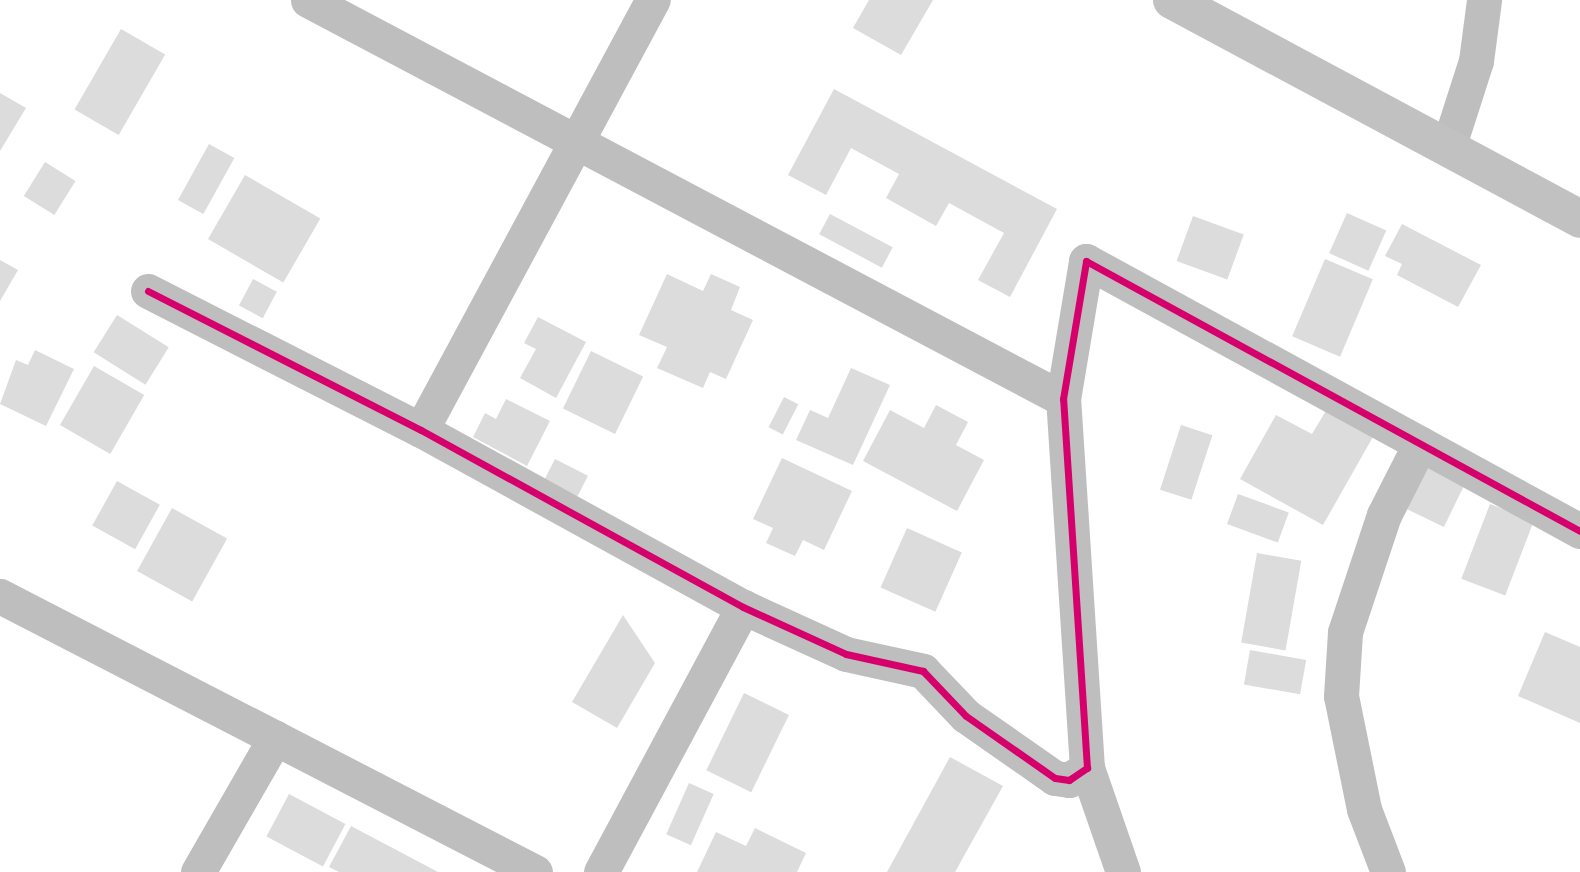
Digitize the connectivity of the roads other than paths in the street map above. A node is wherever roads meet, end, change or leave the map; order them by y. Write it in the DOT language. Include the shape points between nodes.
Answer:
graph roads {
  1 [pos="308,0"];
  2 [pos="653,0"];
  3 [pos="1172,0"];
  4 [pos="1484,0"];
  5 [pos="578,141"];
  6 [pos="1448,148"];
  7 [pos="1580,219"];
  8 [pos="148,291"];
  9 [pos="1063,398"];
  10 [pos="421,430"];
  11 [pos="1420,444"];
  12 [pos="1580,531"];
  13 [pos="0,596"];
  14 [pos="743,607"];
  15 [pos="275,738"];
  16 [pos="1087,768"];
  17 [pos="198,872"];
  18 [pos="536,872"];
  19 [pos="601,872"];
  20 [pos="1124,872"];
  21 [pos="1388,872"];
  1 -- 5 [label="street"];
  2 -- 5 [label="street"];
  3 -- 6 [label="street"];
  4 -- 6 [label="street" via="1476,61"];
  5 -- 9 [label="street"];
  5 -- 10 [label="street"];
  6 -- 7 [label="street"];
  8 -- 10 [label="street"];
  9 -- 11 [label="street" via="1086,261"];
  9 -- 16 [label="street"];
  10 -- 14 [label="street"];
  11 -- 12 [label="street"];
  11 -- 21 [label="street" via="1384,515 1345,632 1341,696 1364,809"];
  13 -- 15 [label="street"];
  14 -- 16 [label="street" via="846,654 923,671 966,716 1055,778 1069,780"];
  14 -- 19 [label="street"];
  15 -- 17 [label="street"];
  15 -- 18 [label="street"];
  16 -- 20 [label="street"];
}
